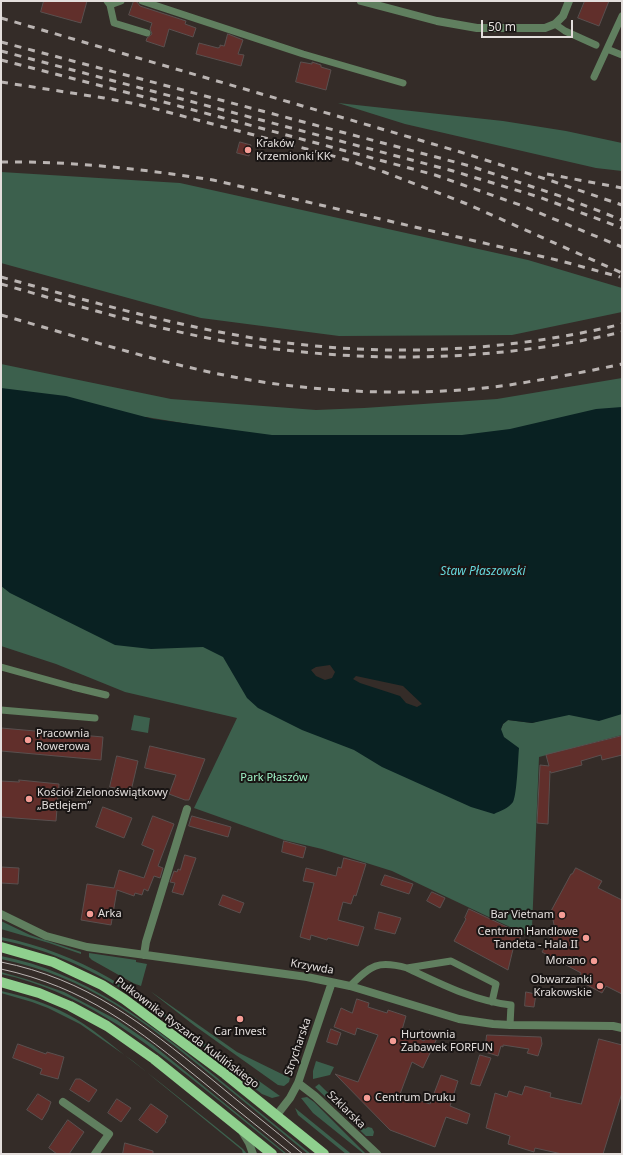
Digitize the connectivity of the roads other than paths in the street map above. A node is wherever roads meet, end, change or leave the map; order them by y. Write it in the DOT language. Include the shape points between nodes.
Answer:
graph roads {
  1 [pos="121,1"];
  2 [pos="142,1"];
  3 [pos="361,1"];
  4 [pos="569,1"];
  5 [pos="108,3"];
  6 [pos="622,16"];
  7 [pos="555,24"];
  8 [pos="147,33"];
  9 [pos="596,45"];
  10 [pos="607,49"];
  11 [pos="622,55"];
  12 [pos="594,77"];
  13 [pos="403,82"];
  14 [pos="1,666"];
  15 [pos="106,694"];
  16 [pos="1,710"];
  17 [pos="96,718"];
  18 [pos="188,809"];
  19 [pos="1,914"];
  20 [pos="1,947"];
  21 [pos="144,955"];
  22 [pos="408,968"];
  23 [pos="1,982"];
  24 [pos="332,982"];
  25 [pos="350,986"];
  26 [pos="492,1002"];
  27 [pos="510,1025"];
  28 [pos="622,1028"];
  29 [pos="298,1083"];
  30 [pos="64,1102"];
  31 [pos="276,1116"];
  32 [pos="241,1129"];
  33 [pos="95,1154"];
  34 [pos="253,1154"];
  35 [pos="272,1154"];
  36 [pos="324,1154"];
  37 [pos="377,1154"];
  1 -- 5 [label="lane"];
  2 -- 13 [label="lane" via="303,54"];
  3 -- 7 [label="street" via="437,21 477,28 545,28"];
  4 -- 7 [label="street" via="563,16"];
  5 -- 8 [label="lane" via="114,23"];
  6 -- 10 [label="lane"];
  7 -- 9 [label="lane"];
  10 -- 11 [label="lane"];
  10 -- 12 [label="lane"];
  14 -- 15 [label="lane"];
  16 -- 17 [label="lane"];
  18 -- 21 [label="street"];
  19 -- 21 [label="street, Krzywda" via="46,936 87,947"];
  20 -- 31 [label="main road, Pułkownika Ryszarda Kuklińskiego" via="54,962 124,998"];
  21 -- 24 [label="street, Krzywda"];
  22 -- 25 [label="lane" via="388,964 374,966"];
  22 -- 26 [label="lane" via="465,995"];
  22 -- 26 [label="lane" via="451,961 496,984"];
  23 -- 32 [label="main road" via="39,993 107,1026 154,1059"];
  24 -- 25 [label="street, Krzywda"];
  24 -- 29 [label="street, Strycharska"];
  25 -- 27 [label="street, Krzywda" via="434,1013 459,1019"];
  26 -- 27 [label="lane" via="511,1005"];
  27 -- 28 [label="street, Krzywda"];
  29 -- 31 [label="street, Strycharska"];
  29 -- 37 [label="street, Szklarska"];
  30 -- 33 [label="street" via="110,1134"];
  31 -- 36 [label="main road, Pułkownika Ryszarda Kuklińskiego"];
  32 -- 34 [label="street"];
  32 -- 35 [label="main road"];
}
